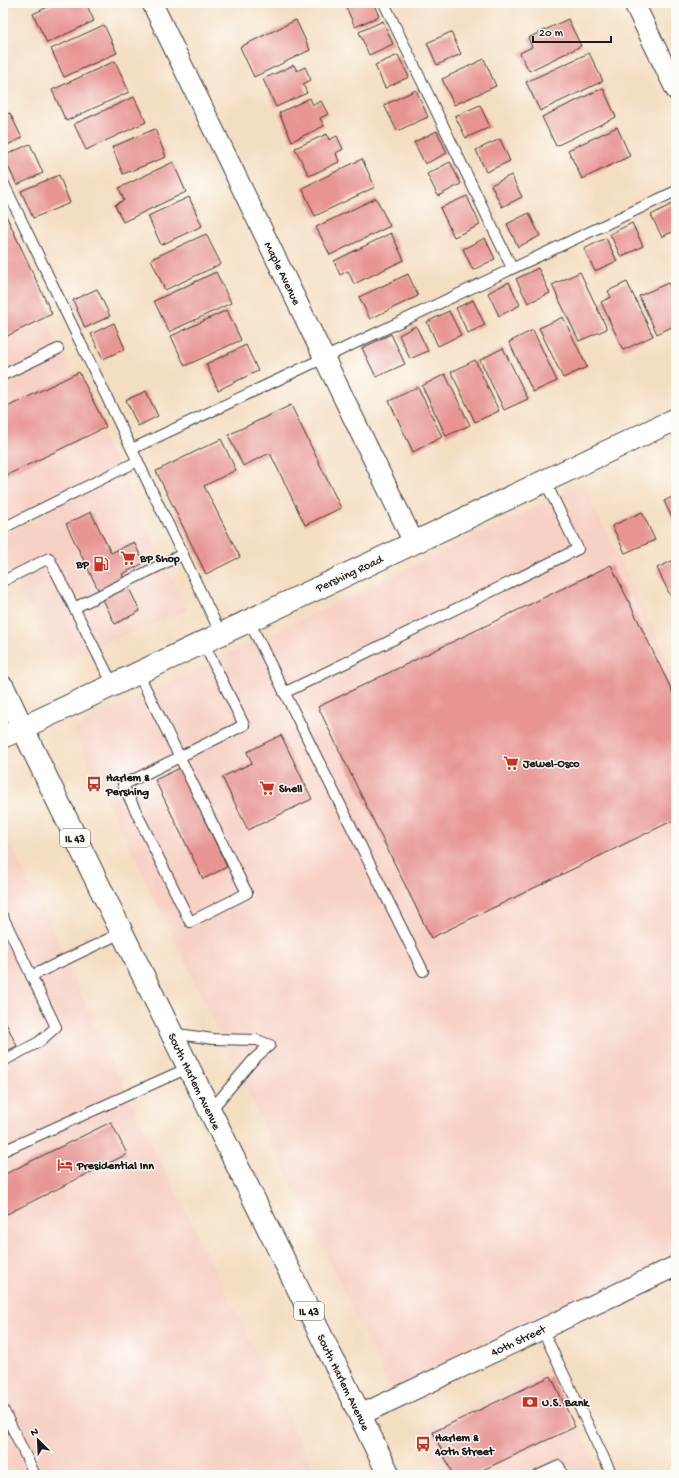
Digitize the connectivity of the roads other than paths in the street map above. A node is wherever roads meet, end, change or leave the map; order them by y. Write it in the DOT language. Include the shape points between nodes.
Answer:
graph roads {
  1 [pos="152,3"];
  2 [pos="384,3"];
  3 [pos="634,3"];
  4 [pos="676,90"];
  5 [pos="3,182"];
  6 [pos="676,191"];
  7 [pos="512,268"];
  8 [pos="58,349"];
  9 [pos="324,357"];
  10 [pos="3,375"];
  11 [pos="676,419"];
  12 [pos="132,449"];
  13 [pos="138,461"];
  14 [pos="545,481"];
  15 [pos="3,528"];
  16 [pos="414,543"];
  17 [pos="182,554"];
  18 [pos="3,581"];
  19 [pos="74,608"];
  20 [pos="249,621"];
  21 [pos="212,638"];
  22 [pos="138,673"];
  23 [pos="113,685"];
  24 [pos="3,687"];
  25 [pos="284,693"];
  26 [pos="22,728"];
  27 [pos="3,737"];
  28 [pos="180,757"];
  29 [pos="3,917"];
  30 [pos="121,933"];
  31 [pos="423,971"];
  32 [pos="31,976"];
  33 [pos="171,1033"];
  34 [pos="3,1061"];
  35 [pos="188,1068"];
  36 [pos="210,1111"];
  37 [pos="3,1151"];
  38 [pos="676,1266"];
  39 [pos="542,1329"];
  40 [pos="3,1409"];
  41 [pos="360,1415"];
  42 [pos="35,1475"];
  43 [pos="389,1475"];
  44 [pos="539,1475"];
  45 [pos="563,1475"];
  46 [pos="612,1475"];
  1 -- 9 [label="street, Maple Avenue"];
  2 -- 7 [label="lane"];
  3 -- 4 [label="street"];
  5 -- 12 [label="lane"];
  6 -- 7 [label="lane"];
  7 -- 9 [label="lane"];
  8 -- 10 [label="lane"];
  9 -- 12 [label="lane"];
  9 -- 16 [label="street, Maple Avenue"];
  11 -- 14 [label="main road, Pershing Road"];
  12 -- 13 [label="lane"];
  13 -- 15 [label="lane"];
  13 -- 17 [label="lane"];
  14 -- 16 [label="main road, Pershing Road"];
  14 -- 25 [label="lane" via="578,549"];
  16 -- 20 [label="main road, Pershing Road"];
  17 -- 19 [label="lane"];
  17 -- 21 [label="lane"];
  18 -- 19 [label="lane" via="49,558"];
  19 -- 23 [label="lane"];
  20 -- 21 [label="main road, Pershing Road"];
  20 -- 25 [label="lane"];
  21 -- 22 [label="main road, Pershing Road"];
  21 -- 28 [label="lane" via="244,725"];
  22 -- 23 [label="main road, Pershing Road"];
  22 -- 28 [label="lane"];
  23 -- 26 [label="main road, Pershing Road"];
  24 -- 26 [label="main road, South Harlem Avenue / IL 43"];
  25 -- 31 [label="lane"];
  26 -- 27 [label="main road, Pershing Road"];
  26 -- 30 [label="main road, South Harlem Avenue / IL 43"];
  28 -- 28 [label="lane" via="247,893 190,922 123,785"];
  29 -- 32 [label="lane"];
  30 -- 32 [label="lane"];
  30 -- 33 [label="main road, South Harlem Avenue / IL 43"];
  32 -- 34 [label="lane" via="56,1027 39,1042"];
  33 -- 35 [label="main road, South Harlem Avenue / IL 43"];
  33 -- 36 [label="lane" via="213,1039 257,1040 270,1045 254,1058"];
  35 -- 36 [label="main road, South Harlem Avenue / IL 43"];
  35 -- 37 [label="lane"];
  36 -- 41 [label="main road, South Harlem Avenue / IL 43"];
  38 -- 39 [label="street, 40th Street"];
  39 -- 41 [label="street, 40th Street"];
  39 -- 46 [label="lane"];
  40 -- 42 [label="lane"];
  41 -- 43 [label="main road, South Harlem Avenue / IL 43"];
  44 -- 45 [label="lane" via="559,1466"];
}
